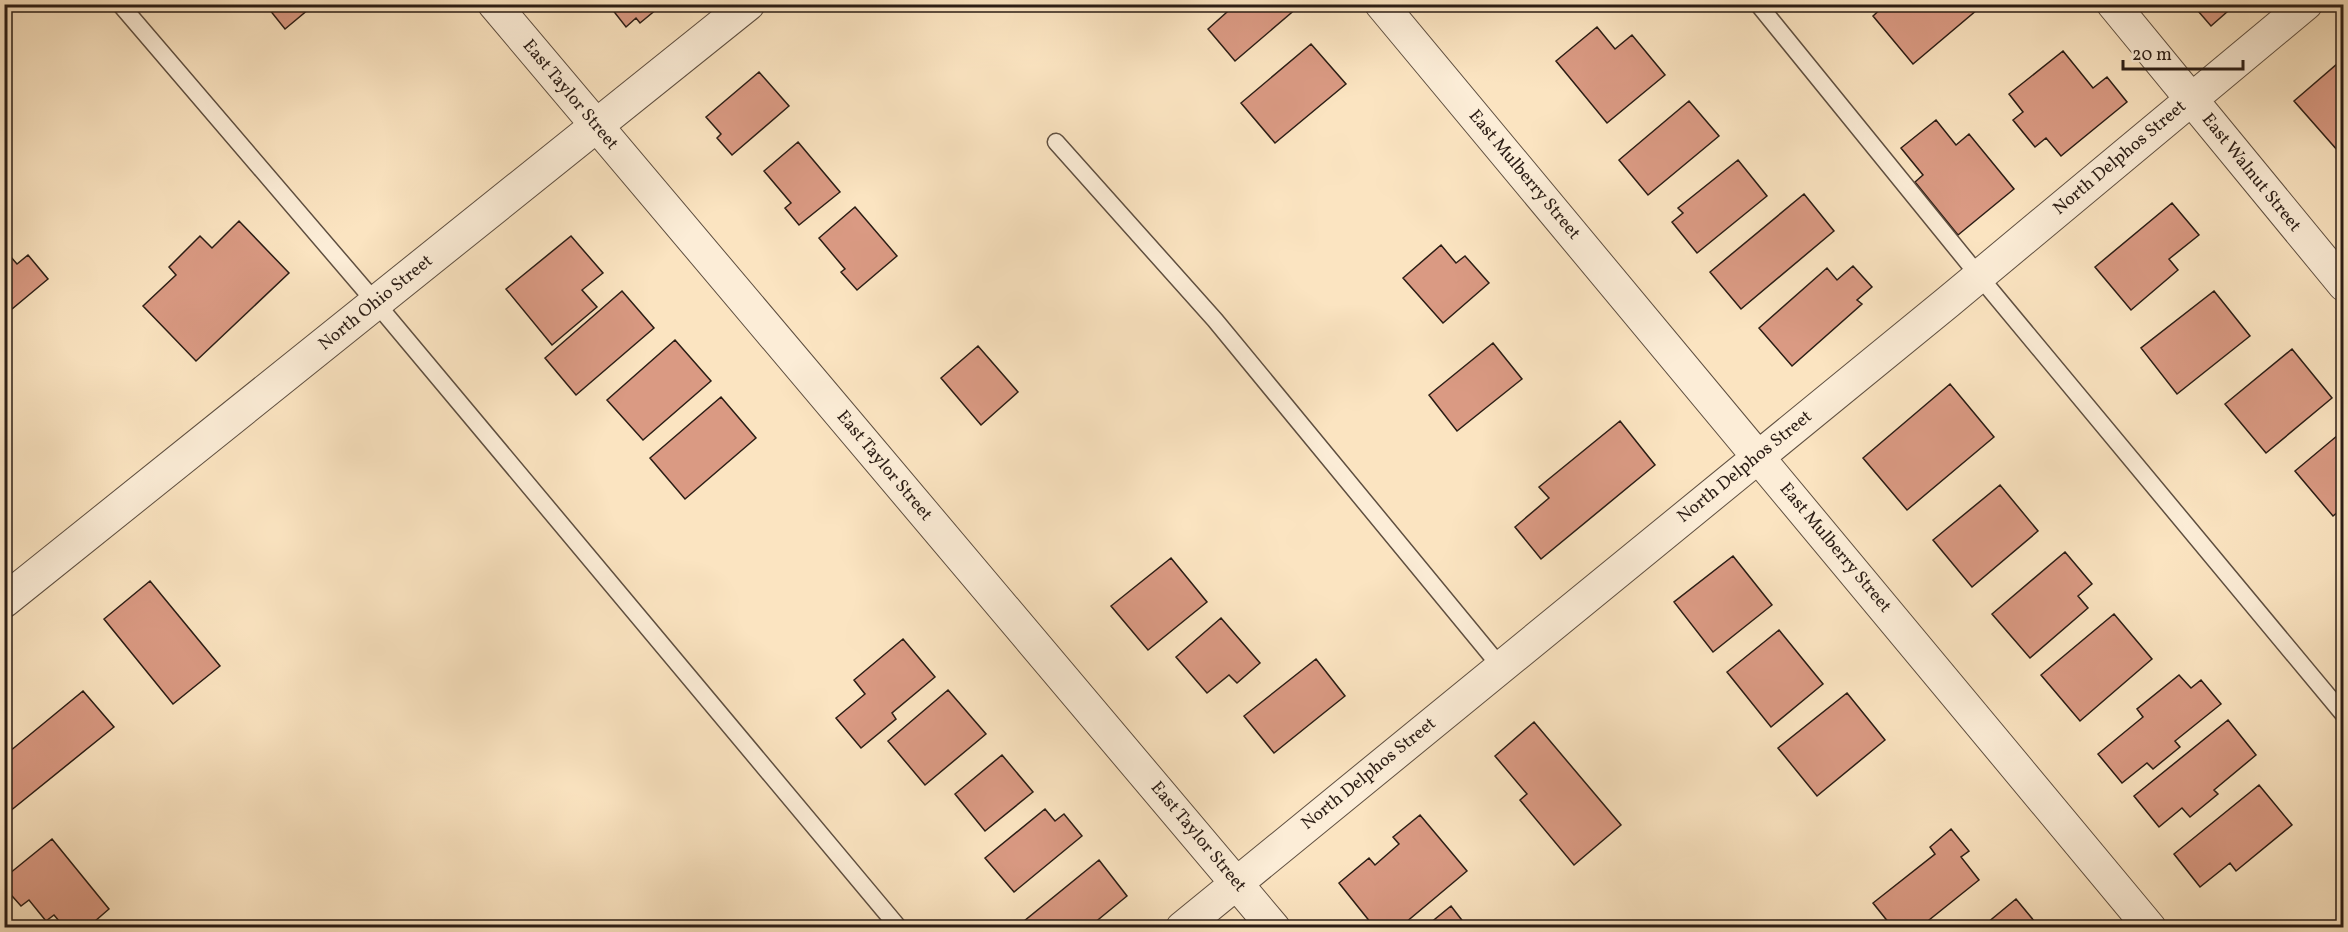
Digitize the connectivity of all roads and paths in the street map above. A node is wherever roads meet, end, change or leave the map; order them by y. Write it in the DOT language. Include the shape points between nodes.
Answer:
graph roads {
  1 [pos="120,4"];
  2 [pos="494,4"];
  3 [pos="748,4"];
  4 [pos="1381,4"];
  5 [pos="1758,4"];
  6 [pos="2113,4"];
  7 [pos="2306,4"];
  8 [pos="2191,99"];
  9 [pos="597,127"];
  10 [pos="1056,142"];
  11 [pos="1979,276"];
  12 [pos="2343,285"];
  13 [pos="376,303"];
  14 [pos="1759,456"];
  15 [pos="4,601"];
  16 [pos="1500,666"];
  17 [pos="2343,715"];
  18 [pos="1237,883"];
  19 [pos="899,927"];
  20 [pos="1182,927"];
  21 [pos="1274,927"];
  22 [pos="2150,927"];
  1 -- 13 [label="lane"];
  2 -- 9 [label="street, East Taylor Street"];
  3 -- 9 [label="street, North Ohio Street"];
  4 -- 14 [label="street, East Mulberry Street"];
  5 -- 11 [label="lane"];
  6 -- 8 [label="street, East Walnut Street"];
  7 -- 8 [label="street, North Delphos Street"];
  8 -- 11 [label="street, North Delphos Street"];
  8 -- 12 [label="street, East Walnut Street"];
  9 -- 13 [label="street, North Ohio Street"];
  9 -- 18 [label="street, East Taylor Street"];
  10 -- 16 [label="lane" via="1215,320"];
  11 -- 14 [label="street, North Delphos Street"];
  11 -- 17 [label="lane"];
  13 -- 15 [label="street, North Ohio Street"];
  13 -- 19 [label="lane"];
  14 -- 16 [label="street, North Delphos Street"];
  14 -- 22 [label="street, East Mulberry Street"];
  16 -- 18 [label="street, North Delphos Street"];
  18 -- 20 [label="street, North Delphos Street"];
  18 -- 21 [label="street, East Taylor Street"];
}
